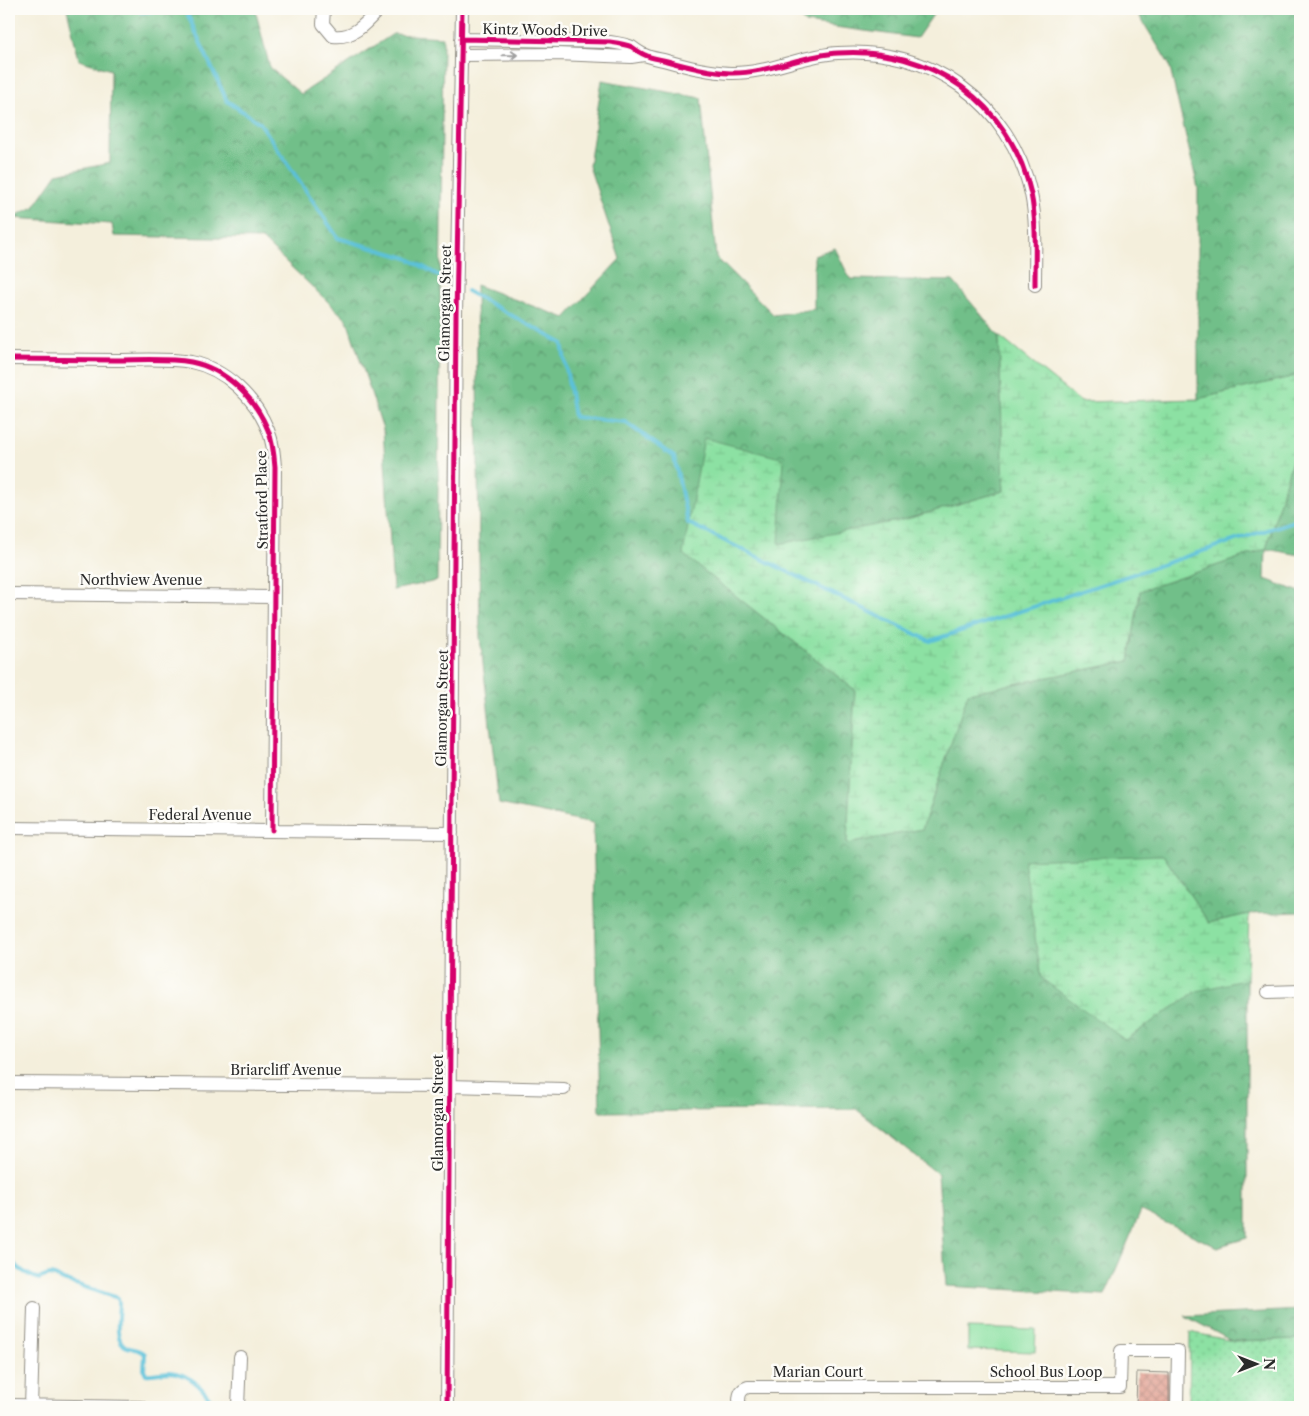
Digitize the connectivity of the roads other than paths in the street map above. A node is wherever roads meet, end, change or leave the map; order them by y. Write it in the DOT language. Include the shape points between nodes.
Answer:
graph roads {
  1 [pos="324,9"];
  2 [pos="378,9"];
  3 [pos="462,9"];
  4 [pos="462,39"];
  5 [pos="558,41"];
  6 [pos="557,54"];
  7 [pos="461,55"];
  8 [pos="644,55"];
  9 [pos="1035,285"];
  10 [pos="9,359"];
  11 [pos="9,594"];
  12 [pos="274,597"];
  13 [pos="9,828"];
  14 [pos="272,830"];
  15 [pos="452,833"];
  16 [pos="1300,991"];
  17 [pos="1268,992"];
  18 [pos="9,1083"];
  19 [pos="449,1086"];
  20 [pos="564,1089"];
  21 [pos="34,1308"];
  22 [pos="240,1357"];
  23 [pos="914,1387"];
  24 [pos="9,1405"];
  25 [pos="31,1406"];
  26 [pos="141,1407"];
  27 [pos="238,1407"];
  28 [pos="447,1407"];
  29 [pos="739,1407"];
  30 [pos="1177,1407"];
  1 -- 2 [label="street" via="323,24 333,36 341,37 364,25"];
  3 -- 4 [label="street, Glamorgan Street"];
  4 -- 5 [label="street, Kintz Woods Drive"];
  4 -- 7 [label="street, Glamorgan Street"];
  5 -- 6 [label="street"];
  5 -- 8 [label="street, Kintz Woods Drive" via="625,44"];
  7 -- 6 [label="street, Kintz Woods Drive, one-way"];
  6 -- 8 [label="street, Kintz Woods Drive"];
  7 -- 15 [label="street, Glamorgan Street" via="456,266"];
  8 -- 9 [label="street, Kintz Woods Drive" via="710,71 740,72 779,67 837,52 865,52 897,56 941,74 986,109 1005,132 1019,158 1033,205"];
  10 -- 12 [label="street, Stratford Place" via="183,361 210,369 235,384 259,413 274,448"];
  11 -- 12 [label="street, Northview Avenue"];
  12 -- 14 [label="street, Stratford Place"];
  13 -- 14 [label="street, Federal Avenue"];
  14 -- 15 [label="street, Federal Avenue"];
  15 -- 19 [label="street, Glamorgan Street"];
  16 -- 17 [label="street"];
  18 -- 19 [label="street, Briarcliff Avenue"];
  19 -- 20 [label="street, Briarcliff Avenue"];
  19 -- 28 [label="street, Glamorgan Street"];
  21 -- 25 [label="street"];
  22 -- 27 [label="street"];
  23 -- 29 [label="street, Marian Court" via="748,1387 740,1392"];
  23 -- 30 [label="street, School Bus Loop" via="1120,1386 1121,1351 1178,1351"];
  24 -- 25 [label="street"];
  25 -- 26 [label="street"];
}
